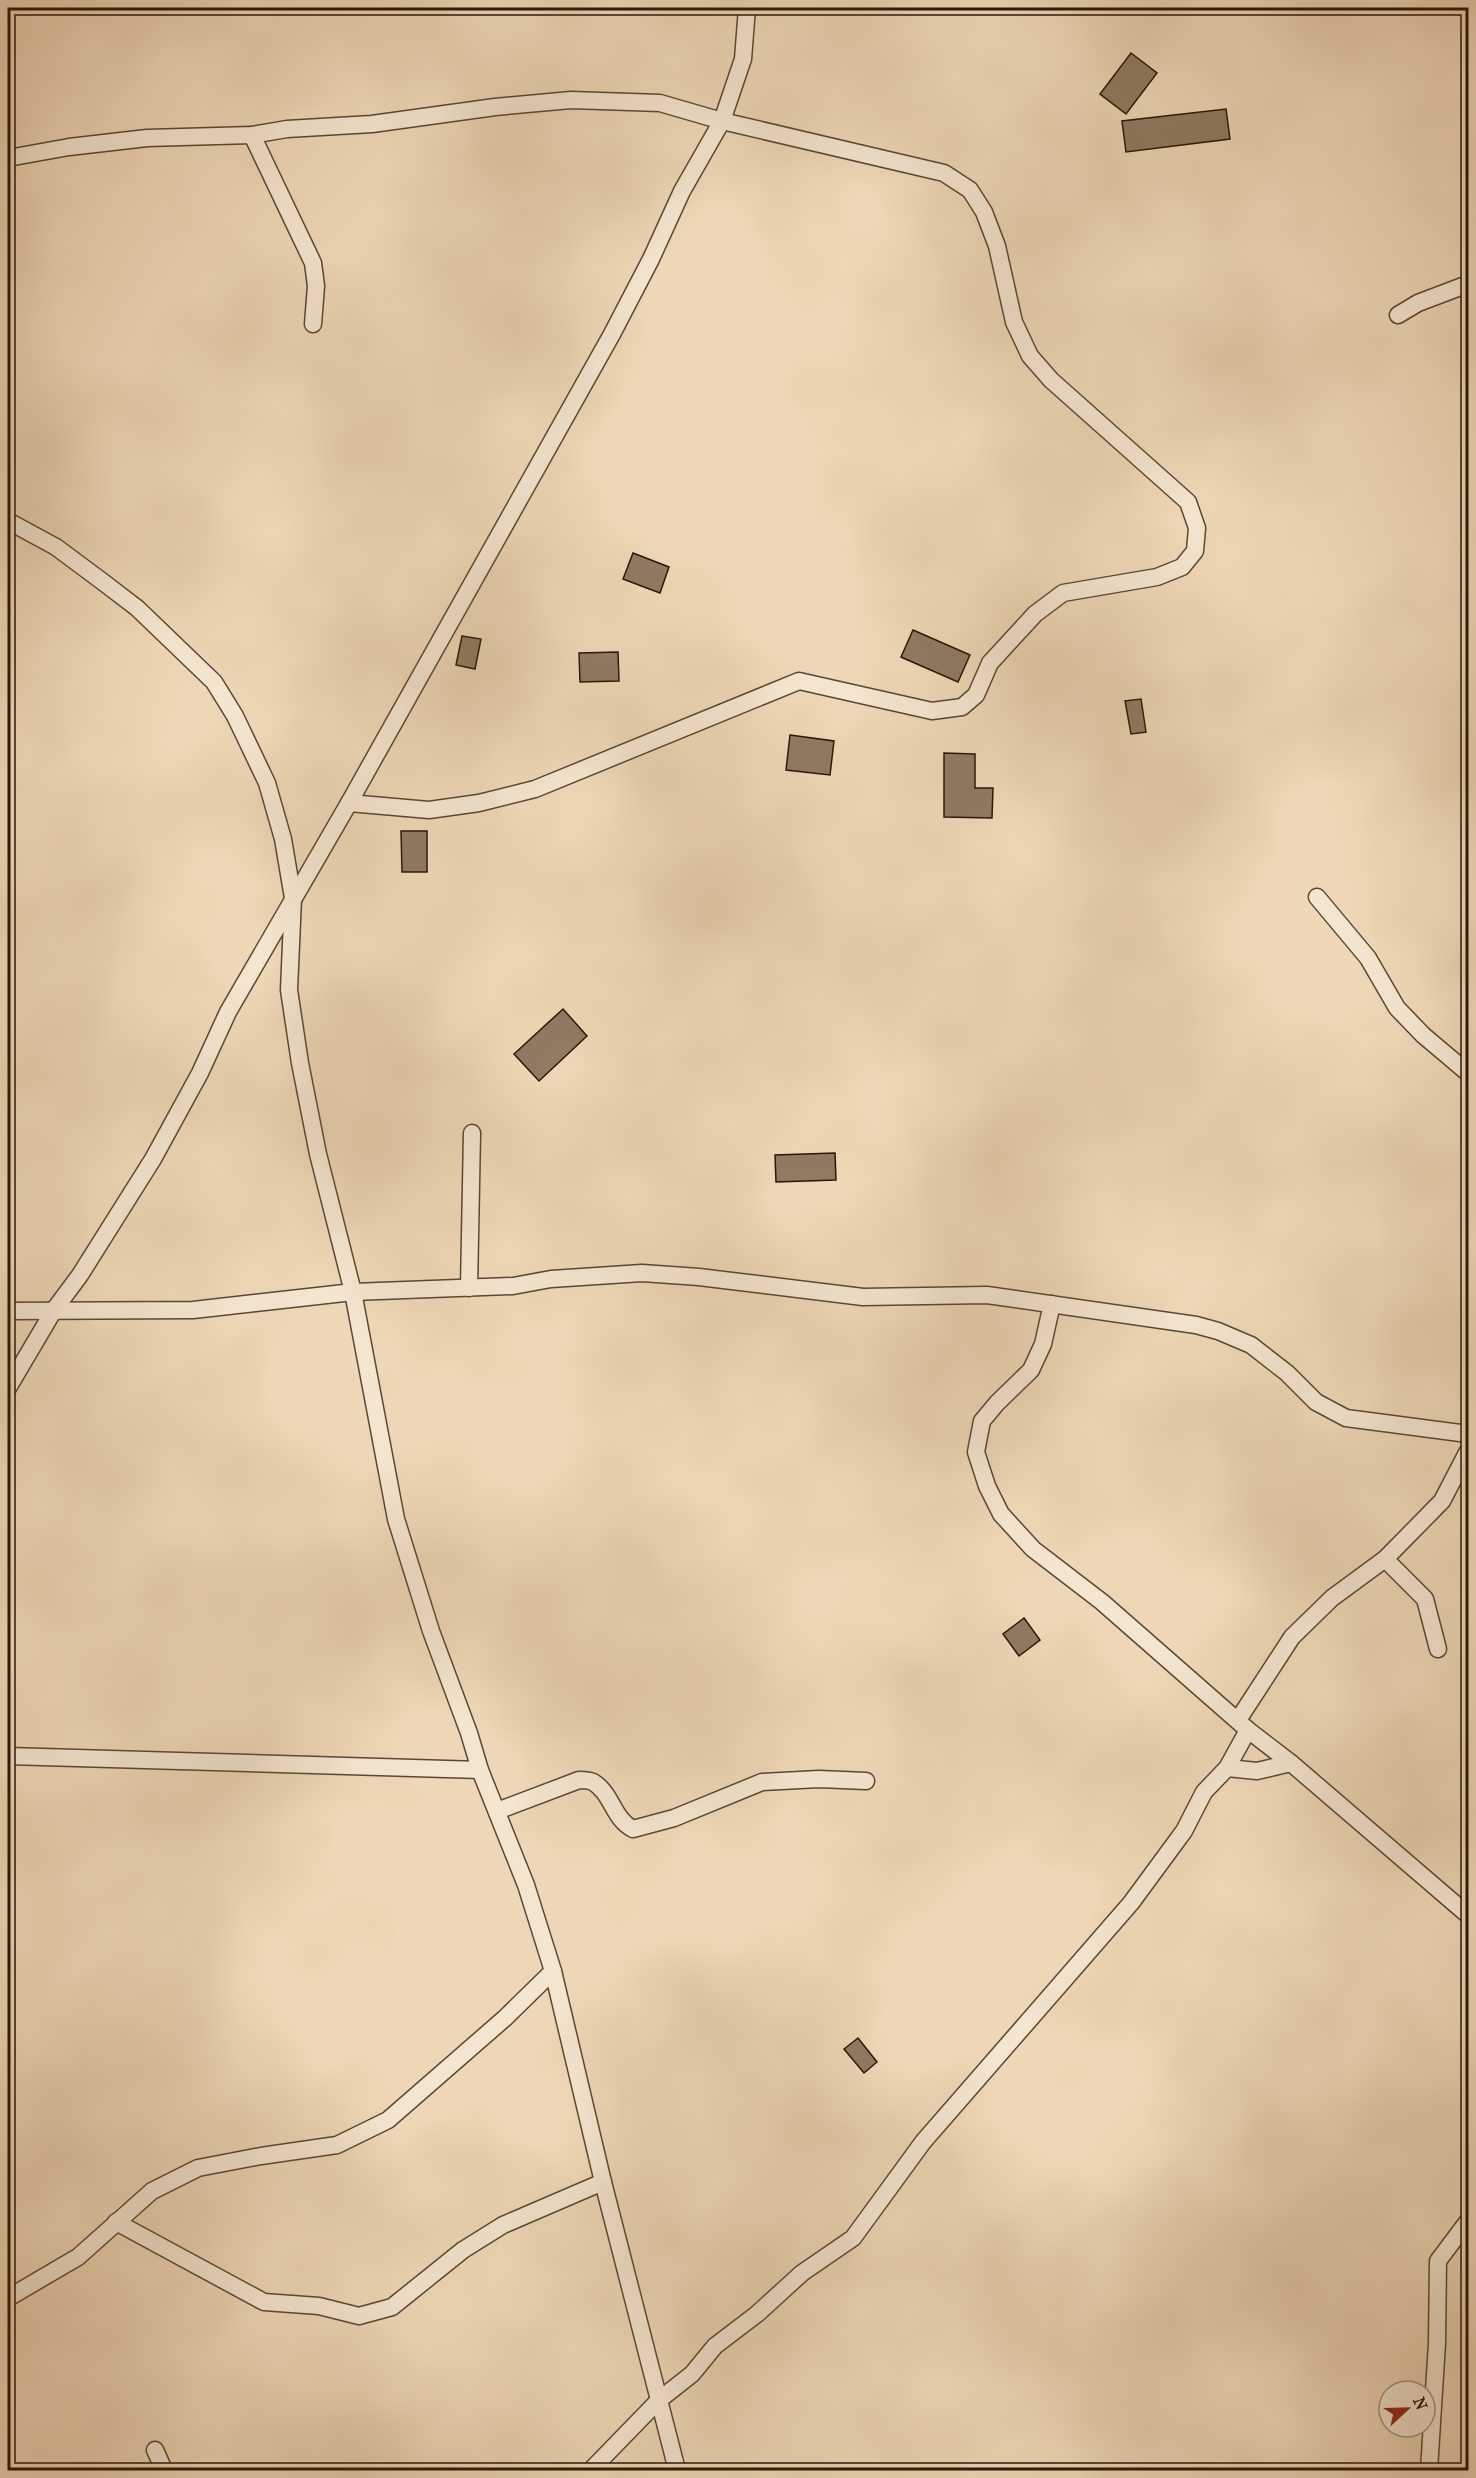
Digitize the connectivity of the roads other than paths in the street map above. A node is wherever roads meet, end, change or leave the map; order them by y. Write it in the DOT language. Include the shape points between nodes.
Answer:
graph roads {
  1 [pos="747,8"];
  2 [pos="722,121"];
  3 [pos="252,135"];
  4 [pos="8,158"];
  5 [pos="1468,284"];
  6 [pos="1398,315"];
  7 [pos="313,324"];
  8 [pos="8,521"];
  9 [pos="349,803"];
  10 [pos="1317,897"];
  11 [pos="293,898"];
  12 [pos="1468,1072"];
  13 [pos="472,1133"];
  14 [pos="470,1288"];
  15 [pos="353,1292"];
  16 [pos="1052,1304"];
  17 [pos="54,1310"];
  18 [pos="8,1311"];
  19 [pos="8,1388"];
  20 [pos="1468,1434"];
  21 [pos="1468,1451"];
  22 [pos="1385,1559"];
  23 [pos="1438,1649"];
  24 [pos="1243,1725"];
  25 [pos="8,1756"];
  26 [pos="1291,1763"];
  27 [pos="1227,1768"];
  28 [pos="480,1770"];
  29 [pos="866,1781"];
  30 [pos="497,1811"];
  31 [pos="1468,1915"];
  32 [pos="553,1971"];
  33 [pos="603,2182"];
  34 [pos="1468,2221"];
  35 [pos="116,2222"];
  36 [pos="8,2298"];
  37 [pos="659,2400"];
  38 [pos="155,2450"];
  39 [pos="164,2470"];
  40 [pos="591,2470"];
  41 [pos="677,2470"];
  42 [pos="1429,2470"];
  1 -- 2 [label="street" via="743,59"];
  2 -- 3 [label="street" via="660,103 571,100"];
  2 -- 9 [label="street" via="682,191 612,334"];
  2 -- 9 [label="street" via="944,173 970,190 984,212 997,246 1014,322 1030,356 1051,380 1188,501 1197,528 1195,551 1182,567 1157,577 1063,593 1035,614 990,663 976,695 962,707 932,711 799,681 535,789 429,810"];
  3 -- 4 [label="street" via="147,138"];
  3 -- 7 [label="street" via="313,263"];
  5 -- 6 [label="street"];
  8 -- 11 [label="street" via="56,547 129,602 214,682 267,783 283,839"];
  9 -- 11 [label="street"];
  10 -- 12 [label="street" via="1368,958 1397,1008"];
  11 -- 15 [label="street" via="289,990 298,1052 318,1154"];
  11 -- 17 [label="street" via="228,1012 153,1159"];
  13 -- 14 [label="street"];
  14 -- 15 [label="street"];
  14 -- 16 [label="street" via="642,1274 863,1297 987,1295"];
  15 -- 17 [label="street" via="193,1310"];
  15 -- 28 [label="street" via="396,1519"];
  16 -- 20 [label="street" via="1218,1331 1251,1345 1316,1402 1346,1418"];
  16 -- 24 [label="street" via="1043,1344 1031,1370 982,1421 976,1452 987,1486 1001,1514 1033,1549 1102,1602"];
  17 -- 18 [label="street"];
  17 -- 19 [label="street"];
  21 -- 22 [label="street" via="1442,1501"];
  22 -- 23 [label="street" via="1425,1599"];
  22 -- 24 [label="street" via="1332,1598 1292,1636"];
  24 -- 26 [label="street"];
  24 -- 27 [label="street"];
  25 -- 28 [label="street"];
  26 -- 27 [label="street" via="1257,1771"];
  26 -- 31 [label="street"];
  27 -- 37 [label="street" via="1204,1792 1184,1832 1108,1931 923,2142 854,2238 802,2273 715,2346 692,2374"];
  28 -- 30 [label="street"];
  29 -- 30 [label="street" via="762,1782 674,1818 633,1829 622,1824 593,1782 579,1780"];
  30 -- 32 [label="street"];
  32 -- 33 [label="street"];
  32 -- 35 [label="street" via="388,2120 337,2145 198,2168 152,2191"];
  33 -- 35 [label="street" via="503,2225 463,2250 392,2307 359,2316 319,2306 264,2302"];
  33 -- 37 [label="street"];
  34 -- 42 [label="street" via="1438,2261"];
  35 -- 36 [label="street" via="78,2257"];
  37 -- 40 [label="street"];
  37 -- 41 [label="street"];
  38 -- 39 [label="street"];
}
